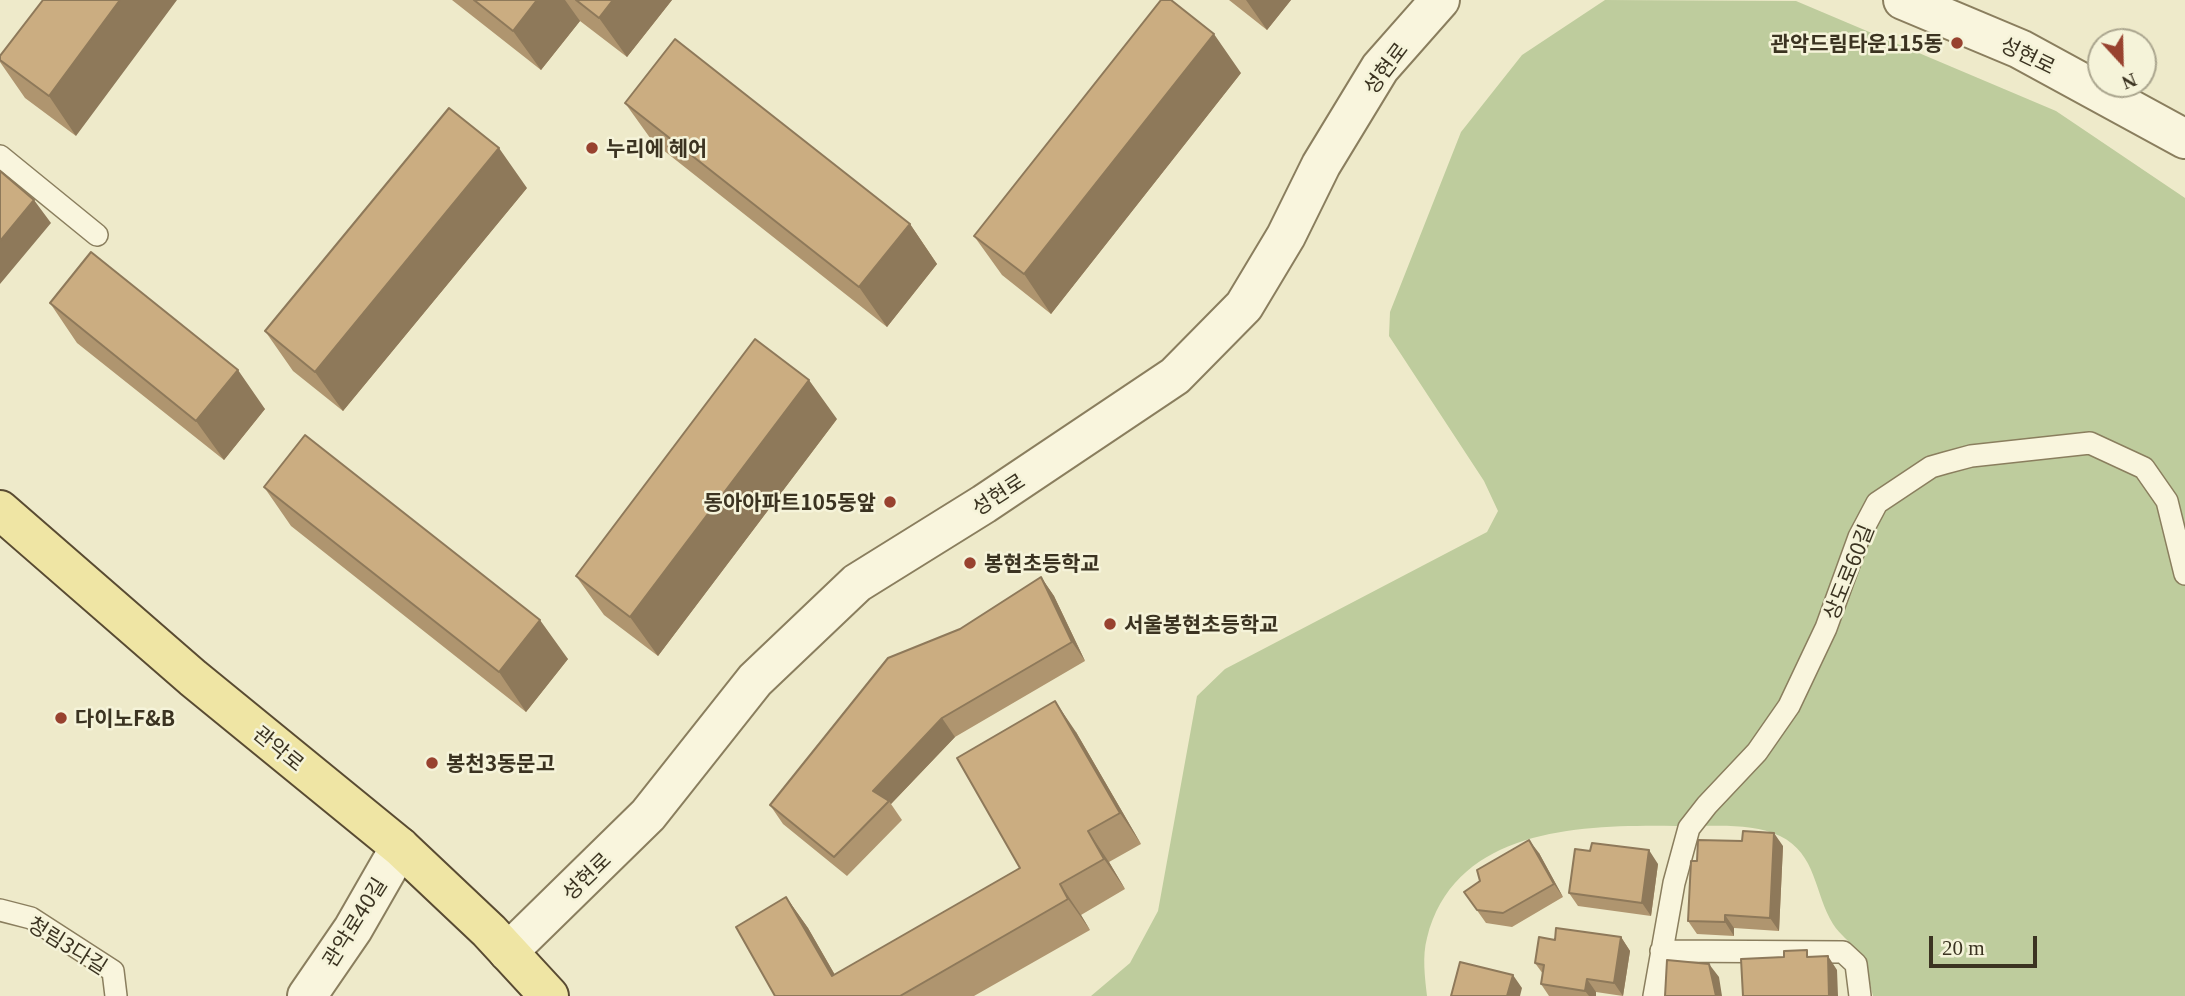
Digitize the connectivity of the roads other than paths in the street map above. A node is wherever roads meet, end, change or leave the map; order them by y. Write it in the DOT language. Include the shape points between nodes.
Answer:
graph roads {
  1 [pos="1440,0"];
  2 [pos="1903,0"];
  3 [pos="2185,139"];
  4 [pos="0,156"];
  5 [pos="97,235"];
  6 [pos="0,510"];
  7 [pos="2185,574"];
  8 [pos="400,847"];
  9 [pos="0,910"];
  10 [pos="1661,951"];
  11 [pos="508,952"];
  12 [pos="116,996"];
  13 [pos="307,996"];
  14 [pos="549,996"];
  15 [pos="1654,996"];
  16 [pos="1860,996"];
  1 -- 11 [label="street, 성현로" via="1380,68 1244,306 1175,376 857,583 755,680 648,815"];
  2 -- 3 [label="street, 성현로" via="2020,49"];
  4 -- 5 [label="lane"];
  6 -- 8 [label="main road, 관악로" via="193,678"];
  7 -- 10 [label="lane, 상도로60길" via="2167,501 2144,468 2090,443 1945,463 1931,467 1877,503 1789,706 1757,751 1689,828"];
  8 -- 11 [label="main road, 관악로"];
  8 -- 13 [label="street, 관악로40길" via="353,929"];
  9 -- 12 [label="lane, 청림3다길" via="31,918 113,971"];
  10 -- 15 [label="lane, 상도로60길"];
  10 -- 16 [label="lane" via="1843,952 1856,964"];
  11 -- 14 [label="main road, 관악로"];
}
